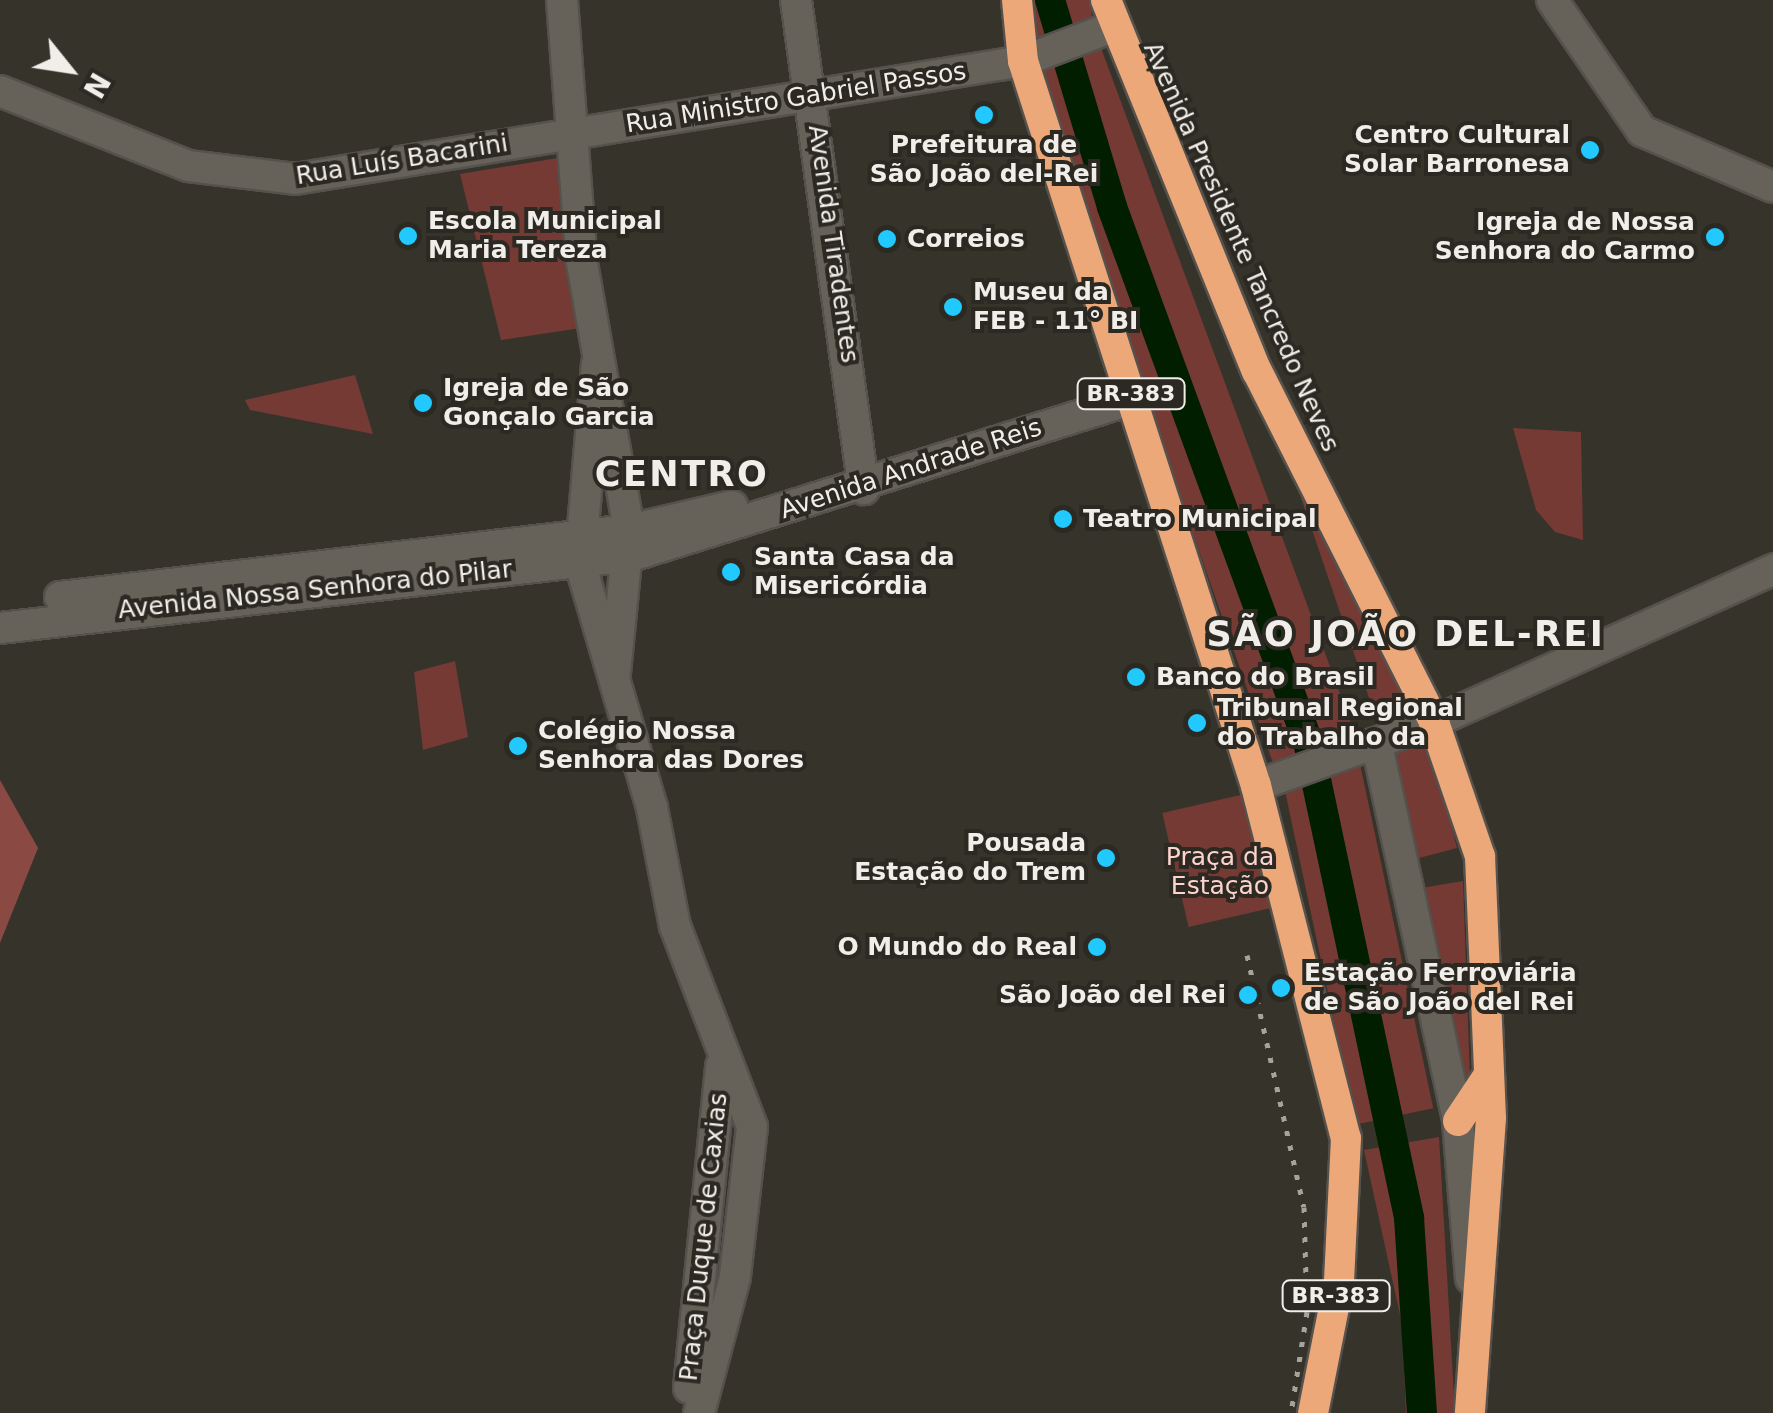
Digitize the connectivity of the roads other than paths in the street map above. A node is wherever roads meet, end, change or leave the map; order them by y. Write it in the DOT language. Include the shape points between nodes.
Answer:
graph roads {
  1 [pos="562,0"];
  2 [pos="796,0"];
  3 [pos="1017,0"];
  4 [pos="1552,0"];
  5 [pos="1105,21"];
  6 [pos="1031,58"];
  7 [pos="0,91"];
  8 [pos="814,99"];
  9 [pos="568,133"];
  10 [pos="1773,186"];
  11 [pos="597,364"];
  12 [pos="1130,392"];
  13 [pos="597,440"];
  14 [pos="616,474"];
  15 [pos="862,478"];
  16 [pos="576,532"];
  17 [pos="630,543"];
  18 [pos="580,564"];
  19 [pos="1772,571"];
  20 [pos="0,608"];
  21 [pos="0,628"];
  22 [pos="612,691"];
  23 [pos="1434,722"];
  24 [pos="1371,747"];
  25 [pos="1270,781"];
  26 [pos="721,1063"];
  27 [pos="1488,1076"];
  28 [pos="1458,1120"];
  29 [pos="1472,1294"];
  30 [pos="688,1413"];
  31 [pos="699,1413"];
  32 [pos="1313,1413"];
  33 [pos="1470,1413"];
  1 -- 9 [label="street"];
  2 -- 8 [label="street, Avenida Tiradentes"];
  3 -- 6 [label="highway, BR-383"];
  4 -- 10 [label="street" via="1642,131"];
  5 -- 6 [label="street, Rua Ministro Gabriel Passos"];
  5 -- 23 [label="highway, Avenida Presidente Tancredo Neves" via="1258,371"];
  6 -- 8 [label="street, Rua Ministro Gabriel Passos"];
  6 -- 12 [label="highway, BR-383"];
  7 -- 9 [label="street, Rua Luís Bacarini" via="121,141 241,178 295,178"];
  8 -- 9 [label="street, Rua Ministro Gabriel Passos"];
  8 -- 15 [label="street, Avenida Tiradentes"];
  9 -- 11 [label="street"];
  11 -- 13 [label="street"];
  11 -- 14 [label="street"];
  12 -- 15 [label="street, Avenida Andrade Reis"];
  12 -- 25 [label="highway, BR-383"];
  13 -- 14 [label="street"];
  13 -- 16 [label="street"];
  14 -- 17 [label="street"];
  15 -- 17 [label="street, Avenida Andrade Reis"];
  16 -- 17 [label="street, Avenida Nossa Senhora do Pilar"];
  16 -- 18 [label="street"];
  16 -- 20 [label="street, Avenida Nossa Senhora do Pilar"];
  17 -- 18 [label="street, Avenida Nossa Senhora do Pilar"];
  17 -- 22 [label="street"];
  18 -- 21 [label="street, Avenida Nossa Senhora do Pilar"];
  18 -- 22 [label="street"];
  19 -- 23 [label="street"];
  22 -- 26 [label="street"];
  23 -- 24 [label="street"];
  23 -- 27 [label="highway, Avenida Presidente Tancredo Neves" via="1480,856"];
  24 -- 25 [label="street"];
  24 -- 28 [label="street, Avenida Presidente Tancredo Neves" via="1407,872"];
  25 -- 32 [label="highway, BR-383" via="1348,1176"];
  26 -- 30 [label="street, Praça Duque de Caxias"];
  26 -- 31 [label="street, Praça Duque de Caxias" via="752,1127 734,1278"];
  27 -- 28 [label="highway"];
  27 -- 29 [label="highway, Avenida Presidente Tancredo Neves"];
  28 -- 29 [label="street, Avenida Presidente Tancredo Neves"];
  29 -- 33 [label="highway, Avenida Presidente Tancredo Neves"];
}
